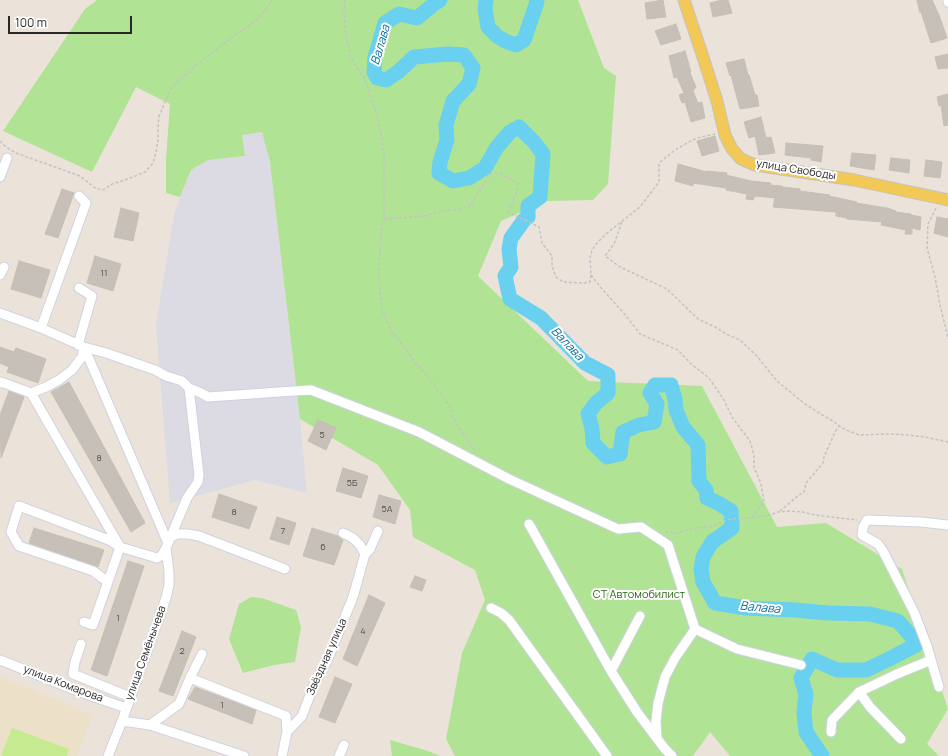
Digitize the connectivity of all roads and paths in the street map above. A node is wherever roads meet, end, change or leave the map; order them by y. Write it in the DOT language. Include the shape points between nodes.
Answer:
graph roads {
  1 [pos="272,0"];
  2 [pos="345,0"];
  3 [pos="684,0"];
  4 [pos="725,133"];
  5 [pos="0,141"];
  6 [pos="7,158"];
  7 [pos="0,177"];
  8 [pos="79,196"];
  9 [pos="944,200"];
  10 [pos="384,219"];
  11 [pos="622,221"];
  12 [pos="591,275"];
  13 [pos="79,288"];
  14 [pos="0,314"];
  15 [pos="41,328"];
  16 [pos="948,338"];
  17 [pos="81,346"];
  18 [pos="0,384"];
  19 [pos="189,388"];
  20 [pos="31,393"];
  21 [pos="839,426"];
  22 [pos="948,442"];
  23 [pos="478,455"];
  24 [pos="778,512"];
  25 [pos="752,517"];
  26 [pos="867,520"];
  27 [pos="529,524"];
  28 [pos="948,525"];
  29 [pos="661,530"];
  30 [pos="378,531"];
  31 [pos="343,533"];
  32 [pos="168,543"];
  33 [pos="120,547"];
  34 [pos="365,554"];
  35 [pos="285,569"];
  36 [pos="108,582"];
  37 [pos="491,608"];
  38 [pos="640,616"];
  39 [pos="84,622"];
  40 [pos="695,629"];
  41 [pos="81,644"];
  42 [pos="202,654"];
  43 [pos="0,660"];
  44 [pos="931,660"];
  45 [pos="801,665"];
  46 [pos="611,671"];
  47 [pos="190,678"];
  48 [pos="939,687"];
  49 [pos="859,692"];
  50 [pos="130,697"];
  51 [pos="126,708"];
  52 [pos="122,721"];
  53 [pos="150,725"];
  54 [pos="287,732"];
  55 [pos="831,732"];
  56 [pos="656,738"];
  57 [pos="901,738"];
  58 [pos="344,745"];
  59 [pos="108,756"];
  60 [pos="244,756"];
  61 [pos="282,756"];
  62 [pos="339,756"];
  63 [pos="607,756"];
  64 [pos="672,756"];
  1 -- 5 [label="path" via="255,21 172,86 159,116 158,140 153,163 145,172 103,190 95,188 80,176 16,153"];
  2 -- 10 [label="path" via="344,14 351,58 366,80 382,138"];
  3 -- 4 [label="main road, улица Свободы"];
  4 -- 9 [label="main road, улица Свободы" via="736,154 755,165 854,180"];
  4 -- 11 [label="path" via="697,138 674,150 659,162 659,182 640,207"];
  6 -- 7 [label="street"];
  8 -- 15 [label="street" via="86,203"];
  9 -- 16 [label="path" via="928,224 927,248"];
  10 -- 12 [label="path" via="425,216 470,206 490,174 499,173 518,183 508,212 539,227 542,242 552,256 556,277 563,282 584,283 590,282"];
  10 -- 23 [label="path" via="379,264 382,309 392,332 448,405 460,429"];
  11 -- 12 [label="path" via="592,250"];
  11 -- 21 [label="path" via="614,244 605,256 620,267 667,289 698,319 740,340 777,381 805,404"];
  12 -- 25 [label="path" via="640,334 678,350 709,378 724,400 732,417 750,441 754,467 761,484 764,501"];
  13 -- 17 [label="street" via="92,296"];
  14 -- 15 [label="street"];
  15 -- 17 [label="street"];
  17 -- 19 [label="street" via="155,370 182,381"];
  17 -- 20 [label="street" via="82,357 72,370 52,384"];
  17 -- 32 [label="street, улица Семёнычева"];
  18 -- 20 [label="street"];
  19 -- 32 [label="street" via="199,475"];
  19 -- 40 [label="street" via="208,397 311,390 419,432 509,479 618,529 642,528 668,545"];
  20 -- 33 [label="street"];
  21 -- 22 [label="path" via="860,435 908,435"];
  21 -- 24 [label="path" via="824,463 806,483 804,492"];
  24 -- 25 [label="path"];
  24 -- 26 [label="path" via="803,512"];
  25 -- 29 [label="path" via="727,520 711,527 674,533"];
  26 -- 28 [label="street"];
  26 -- 44 [label="street" via="862,535 878,544 883,551 914,612"];
  27 -- 46 [label="street"];
  30 -- 34 [label="street, Звёздная улица"];
  31 -- 34 [label="street" via="354,538"];
  32 -- 33 [label="street" via="162,555 157,558"];
  32 -- 35 [label="street" via="178,534 199,536"];
  32 -- 50 [label="street, улица Семёнычева" via="170,572 166,598"];
  33 -- 36 [label="street"];
  33 -- 36 [label="street" via="110,540 19,506 11,532 19,546 92,571"];
  34 -- 54 [label="street, Звёздная улица" via="354,597 327,661 315,682 302,716"];
  36 -- 39 [label="street" via="93,625"];
  37 -- 63 [label="street" via="509,620"];
  38 -- 46 [label="street"];
  40 -- 45 [label="street" via="737,649"];
  40 -- 56 [label="street" via="665,677 658,703"];
  41 -- 50 [label="street" via="73,674"];
  42 -- 47 [label="street"];
  43 -- 51 [label="street, улица Комарова"];
  44 -- 48 [label="street"];
  44 -- 49 [label="street"];
  46 -- 56 [label="street"];
  47 -- 53 [label="street" via="179,704"];
  47 -- 54 [label="street" via="286,716"];
  49 -- 55 [label="street" via="832,720"];
  49 -- 57 [label="street"];
  50 -- 51 [label="street, улица Семёнычева"];
  51 -- 52 [label="street, улица Семёнычева"];
  52 -- 53 [label="street"];
  52 -- 59 [label="street, улица Семёнычева"];
  53 -- 60 [label="street"];
  54 -- 61 [label="street"];
  56 -- 64 [label="street"];
  58 -- 62 [label="street"];
}
